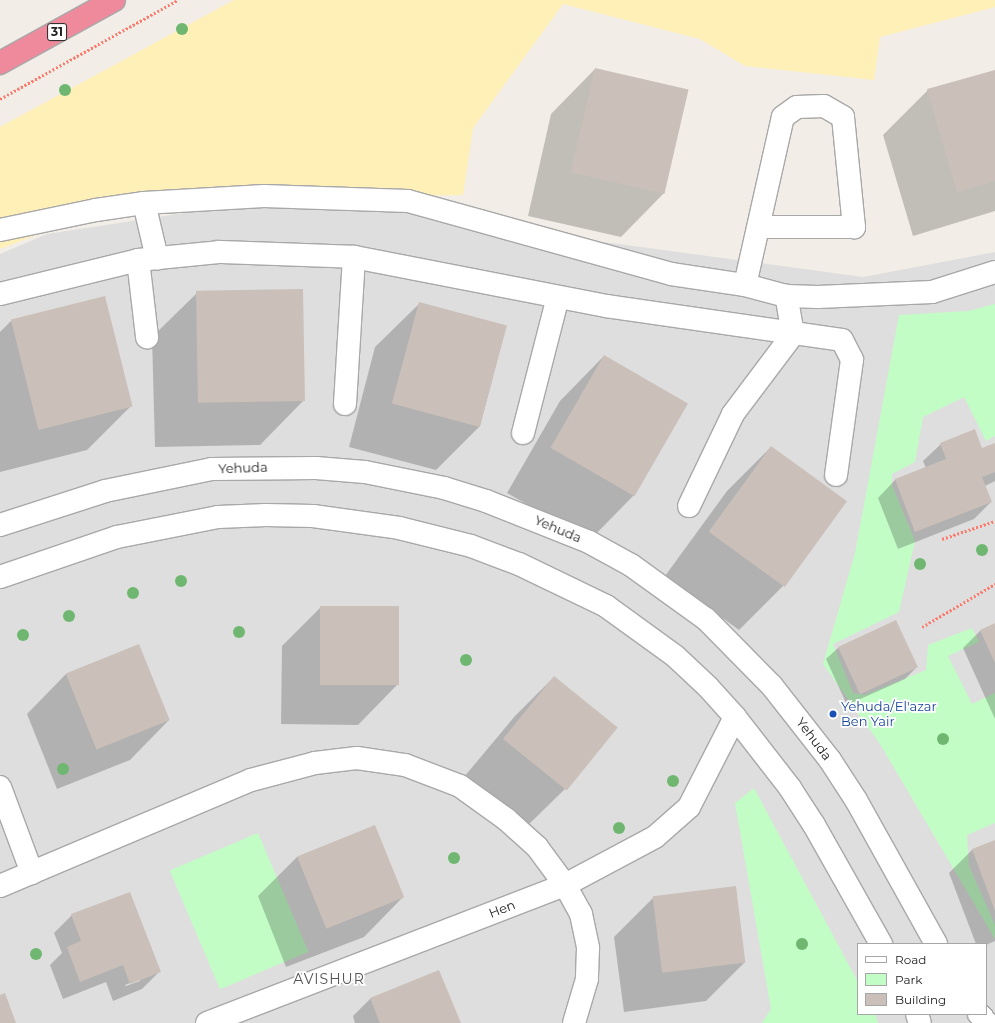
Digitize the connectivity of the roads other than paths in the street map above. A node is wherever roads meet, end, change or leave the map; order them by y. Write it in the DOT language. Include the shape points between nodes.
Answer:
graph roads {
  1 [pos="114,0"];
  2 [pos="0,63"];
  3 [pos="144,203"];
  4 [pos="760,228"];
  5 [pos="0,230"];
  6 [pos="354,257"];
  7 [pos="148,259"];
  8 [pos="995,272"];
  9 [pos="745,285"];
  10 [pos="0,294"];
  11 [pos="786,296"];
  12 [pos="558,297"];
  13 [pos="793,334"];
  14 [pos="147,338"];
  15 [pos="345,404"];
  16 [pos="523,433"];
  17 [pos="836,475"];
  18 [pos="689,506"];
  19 [pos="0,525"];
  20 [pos="0,576"];
  21 [pos="735,717"];
  22 [pos="0,787"];
  23 [pos="32,873"];
  24 [pos="565,885"];
  25 [pos="0,886"];
  26 [pos="880,943"];
  27 [pos="935,943"];
  28 [pos="980,1015"];
  29 [pos="207,1023"];
  30 [pos="574,1023"];
  31 [pos="987,1023"];
  1 -- 2 [label="highway, 31"];
  3 -- 5 [label="street"];
  3 -- 7 [label="street"];
  3 -- 9 [label="street" via="264,196 408,200 671,274"];
  4 -- 4 [label="street" via="783,117 797,107 824,106 843,117 854,227"];
  4 -- 9 [label="street"];
  6 -- 7 [label="street" via="219,252"];
  6 -- 12 [label="street"];
  6 -- 15 [label="street"];
  7 -- 10 [label="street"];
  7 -- 14 [label="street"];
  8 -- 11 [label="street" via="932,292"];
  9 -- 11 [label="street"];
  11 -- 13 [label="street"];
  12 -- 13 [label="street"];
  12 -- 16 [label="street"];
  13 -- 17 [label="street" via="842,340 852,360"];
  13 -- 18 [label="street" via="733,414"];
  19 -- 27 [label="street, Yehuda" via="105,491 212,469 316,468 365,472 444,488 486,501 589,542 631,565 706,619 772,686 830,760 856,800"];
  20 -- 21 [label="street" via="117,538 218,517 313,516 399,528 464,544 519,564 606,606 675,656"];
  21 -- 24 [label="street, Hen" via="689,807 655,836"];
  21 -- 26 [label="street" via="790,788 814,825"];
  22 -- 23 [label="street"];
  23 -- 24 [label="street" via="251,780 315,763 357,758 405,765 460,786 506,819 537,847"];
  23 -- 25 [label="street"];
  24 -- 29 [label="street, Hen"];
  24 -- 30 [label="street" via="580,914 588,948 587,979"];
  28 -- 31 [label="street"];
}
